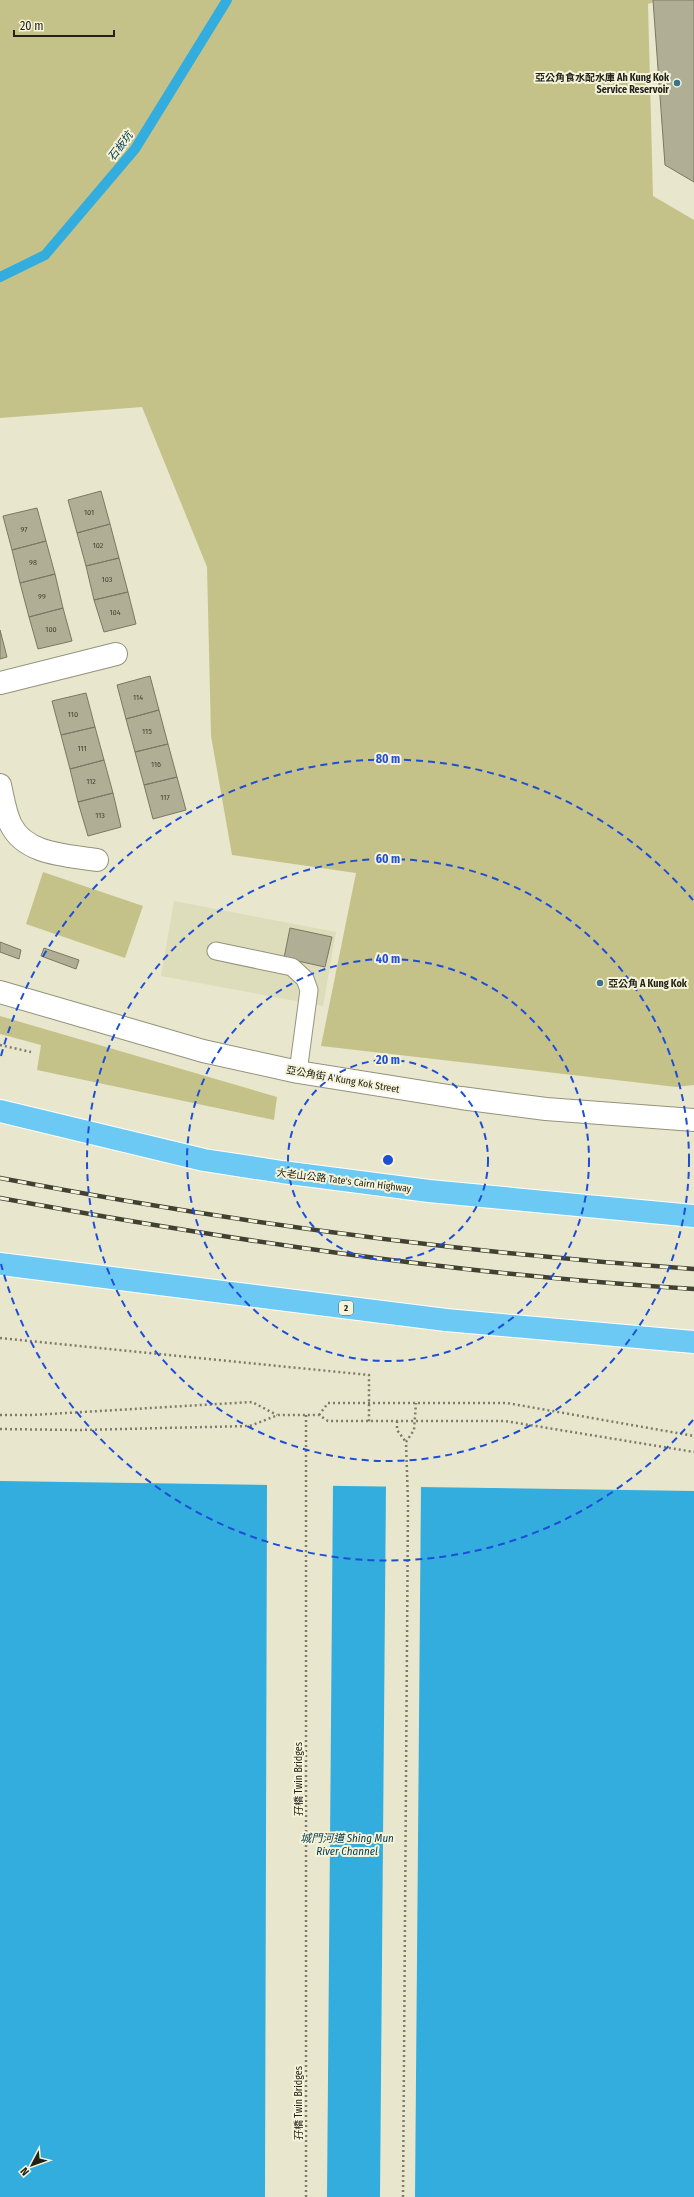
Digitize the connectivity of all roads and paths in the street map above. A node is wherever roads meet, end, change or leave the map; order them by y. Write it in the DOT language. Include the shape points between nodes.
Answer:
graph roads {
  1 [pos="116,654"];
  2 [pos="0,683"];
  3 [pos="0,786"];
  4 [pos="97,860"];
  5 [pos="216,951"];
  6 [pos="0,992"];
  7 [pos="0,1045"];
  8 [pos="31,1052"];
  9 [pos="298,1072"];
  10 [pos="0,1111"];
  11 [pos="694,1120"];
  12 [pos="694,1216"];
  13 [pos="0,1264"];
  14 [pos="0,1338"];
  15 [pos="694,1342"];
  16 [pos="369,1403"];
  17 [pos="416,1403"];
  18 [pos="0,1415"];
  19 [pos="278,1415"];
  20 [pos="306,1415"];
  21 [pos="319,1415"];
  22 [pos="397,1421"];
  23 [pos="369,1422"];
  24 [pos="414,1422"];
  25 [pos="0,1429"];
  26 [pos="694,1436"];
  27 [pos="406,1442"];
  28 [pos="694,1452"];
  29 [pos="306,2197"];
  30 [pos="403,2197"];
  1 -- 2 [label="main road"];
  3 -- 4 [label="main road" via="11,824 24,842 44,850"];
  5 -- 9 [label="lane" via="292,967 305,979 310,990"];
  6 -- 9 [label="main road, 亞公角街 A Kung Kok Street" via="203,1051"];
  7 -- 8 [label="path"];
  9 -- 11 [label="main road, 亞公角街 A Kung Kok Street" via="523,1106"];
  10 -- 12 [label="highway, 大老山公路 Tate's Cairn Highway" via="204,1160 282,1172 429,1191"];
  13 -- 15 [label="highway, 2" via="446,1320"];
  14 -- 16 [label="path" via="369,1376"];
  16 -- 17 [label="path"];
  16 -- 21 [label="path" via="328,1403"];
  16 -- 23 [label="path"];
  17 -- 24 [label="path"];
  17 -- 26 [label="path" via="506,1403"];
  18 -- 19 [label="path" via="40,1415 252,1402"];
  19 -- 20 [label="path"];
  19 -- 25 [label="path" via="250,1426 92,1430"];
  20 -- 21 [label="path"];
  20 -- 29 [label="path, 孖橋 Twin Bridges"];
  21 -- 23 [label="path" via="328,1421"];
  22 -- 23 [label="path"];
  22 -- 24 [label="path"];
  22 -- 27 [label="path" via="397,1430"];
  24 -- 27 [label="path" via="414,1430"];
  24 -- 28 [label="path" via="505,1421"];
  27 -- 30 [label="path" via="408,1503"];
}
